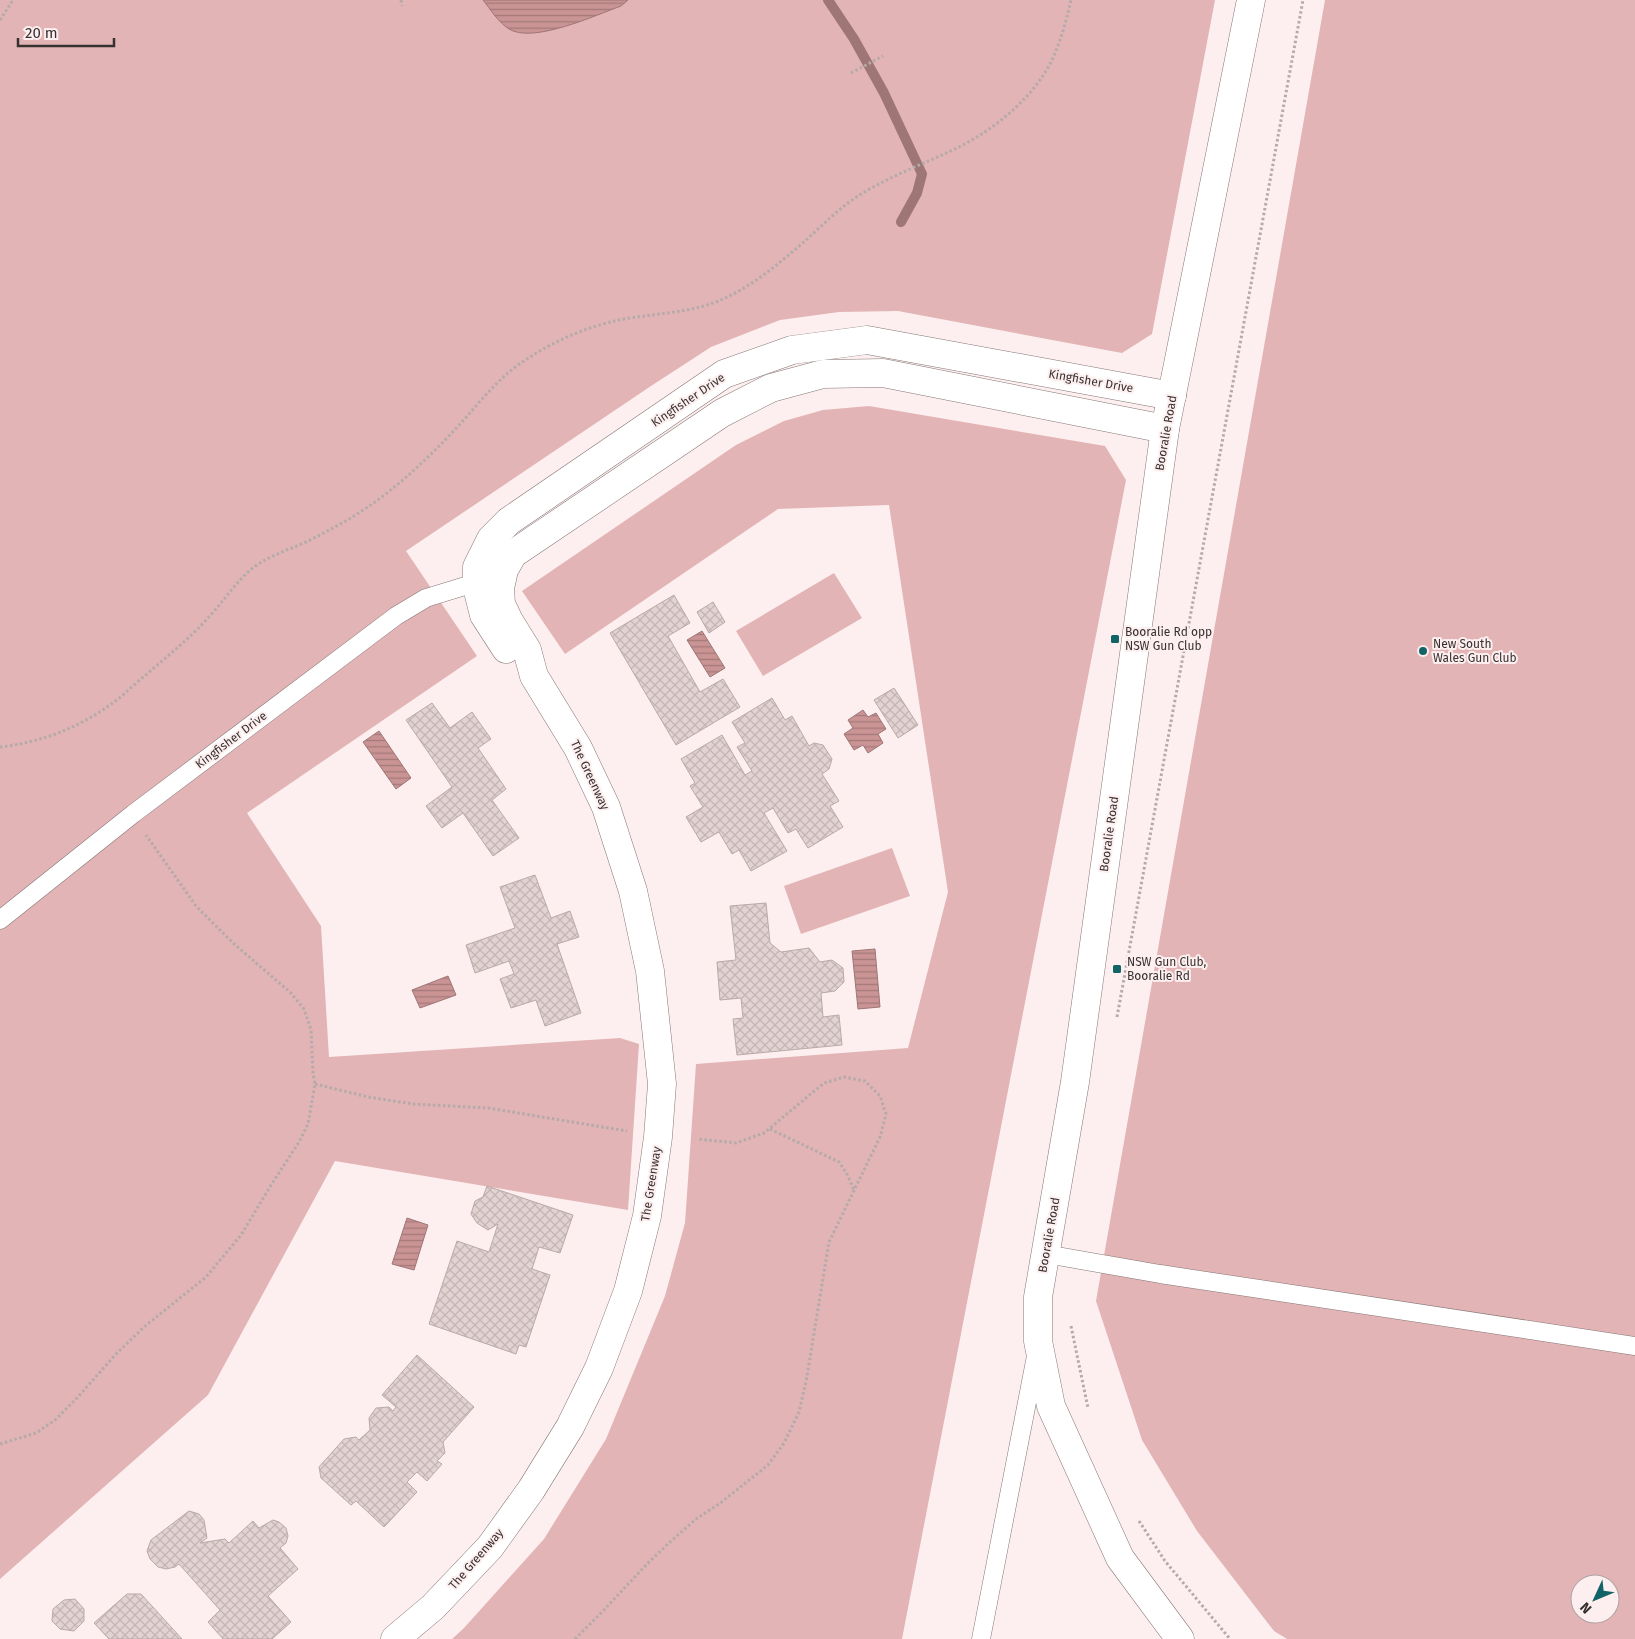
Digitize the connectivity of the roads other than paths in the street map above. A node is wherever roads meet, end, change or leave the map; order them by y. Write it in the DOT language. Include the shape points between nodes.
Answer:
graph roads {
  1 [pos="1251,0"];
  2 [pos="1172,396"];
  3 [pos="1165,429"];
  4 [pos="488,588"];
  5 [pos="0,920"];
  6 [pos="1046,1254"];
  7 [pos="1038,1341"];
  8 [pos="1635,1346"];
  9 [pos="395,1639"];
  10 [pos="981,1639"];
  11 [pos="1180,1639"];
  1 -- 2 [label="street, Booralie Road"];
  2 -- 3 [label="street, Booralie Road"];
  2 -- 4 [label="street, Kingfisher Drive" via="867,340 792,350 724,374 510,521 491,539 477,567"];
  3 -- 4 [label="street" via="883,373 823,374 771,388 722,413 513,554"];
  3 -- 6 [label="street, Booralie Road" via="1075,1082"];
  4 -- 5 [label="lane, Kingfisher Drive" via="465,586 426,598 396,616 133,814"];
  4 -- 9 [label="street, The Greenway" via="501,604 526,650 534,676 578,748 606,807 633,891 650,971 662,1084 658,1137 647,1216 628,1291 599,1368 570,1427 531,1490 490,1546 433,1607"];
  6 -- 7 [label="street, Booralie Road" via="1038,1297"];
  6 -- 8 [label="lane"];
  7 -- 10 [label="lane"];
  7 -- 11 [label="street, Booralie Road" via="1051,1406 1120,1558"];
}
